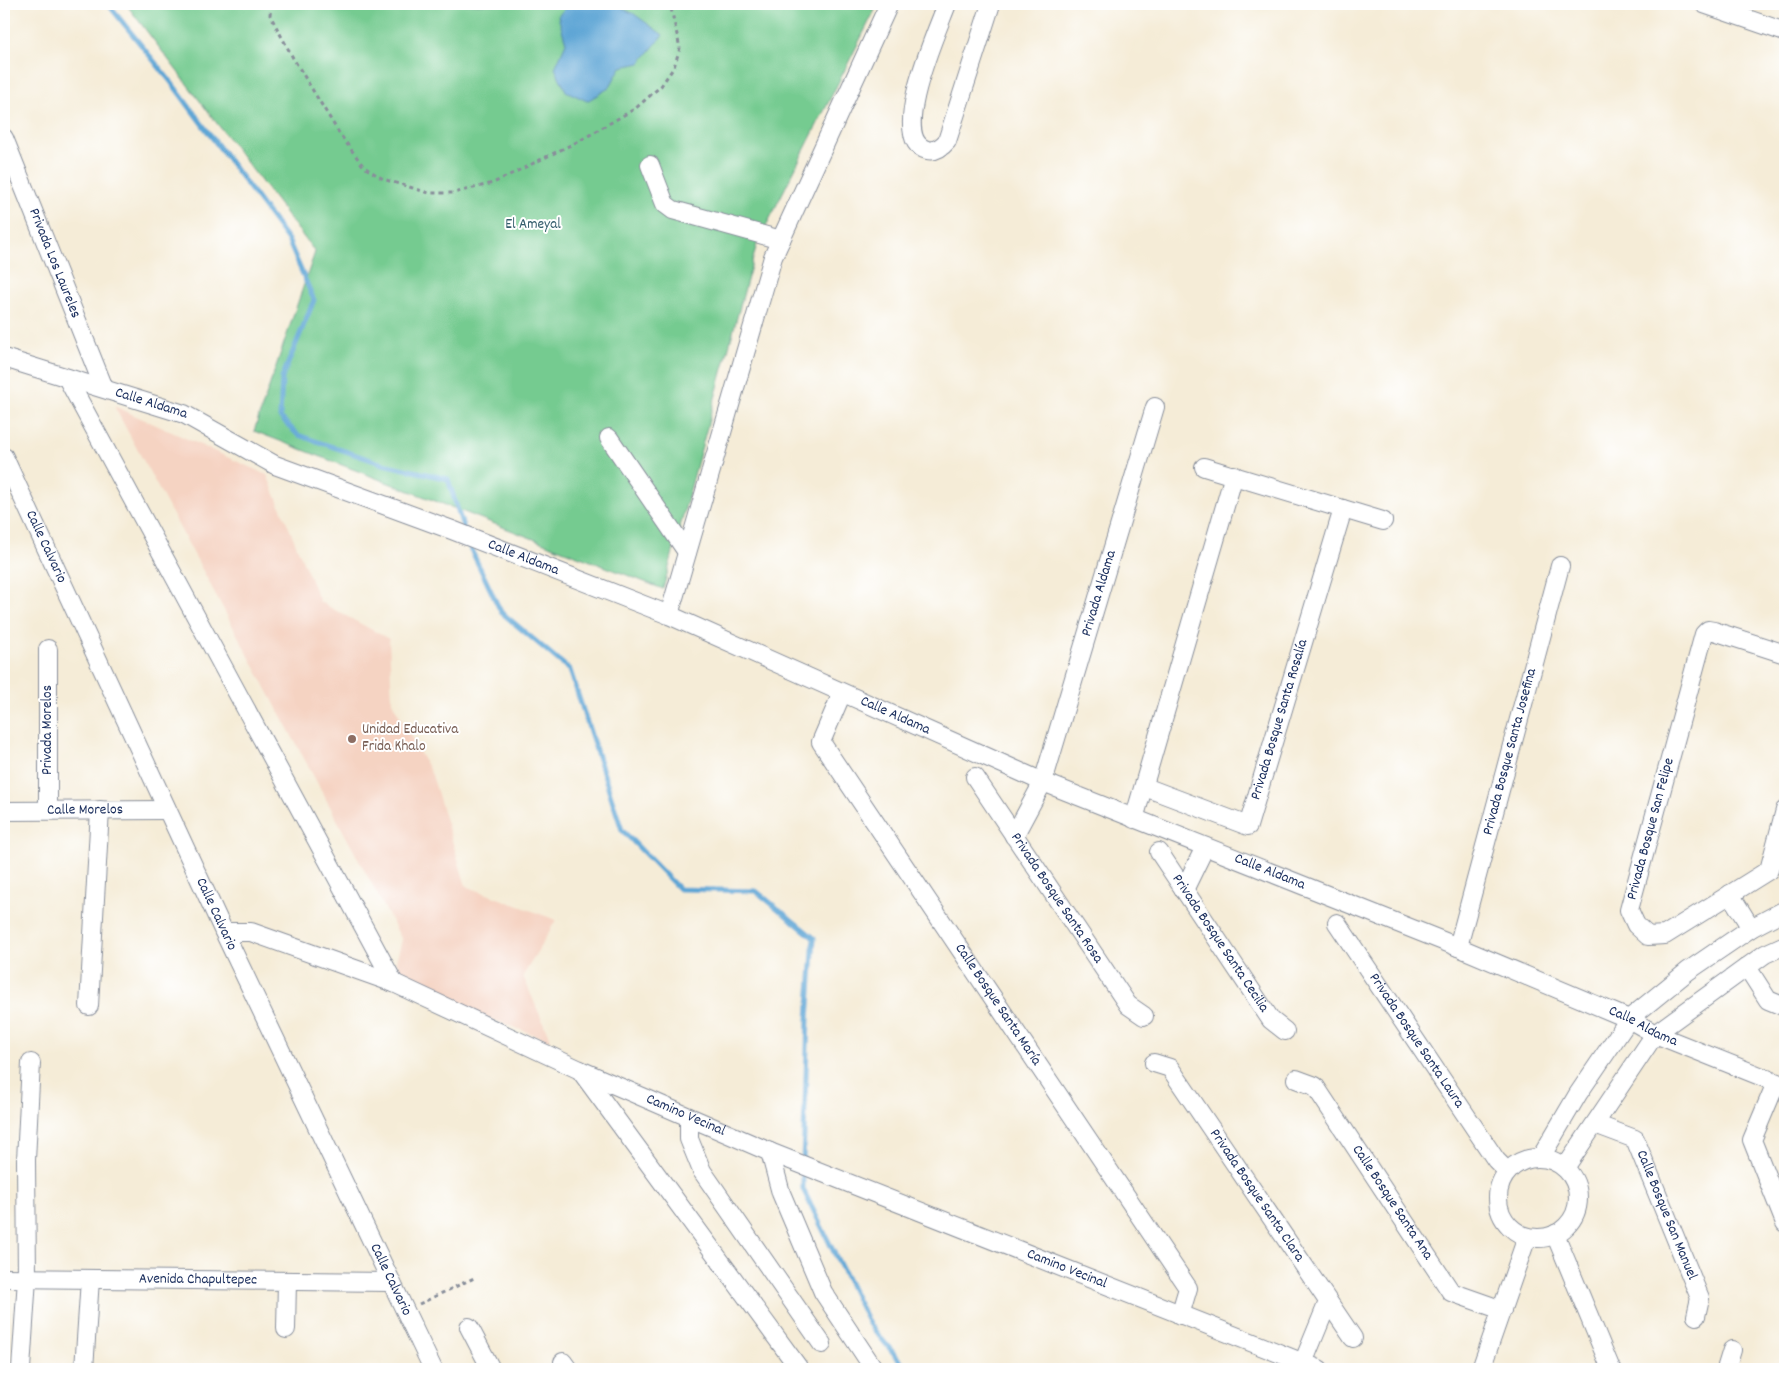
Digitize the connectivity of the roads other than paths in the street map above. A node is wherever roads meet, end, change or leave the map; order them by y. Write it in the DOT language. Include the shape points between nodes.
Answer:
graph roads {
  1 [pos="889,4"];
  2 [pos="947,4"];
  3 [pos="991,4"];
  4 [pos="1704,4"];
  5 [pos="1785,32"];
  6 [pos="4,138"];
  7 [pos="650,165"];
  8 [pos="781,240"];
  9 [pos="4,358"];
  10 [pos="67,378"];
  11 [pos="104,388"];
  12 [pos="1155,407"];
  13 [pos="610,438"];
  14 [pos="4,457"];
  15 [pos="1204,467"];
  16 [pos="1234,475"];
  17 [pos="1343,509"];
  18 [pos="1383,521"];
  19 [pos="687,552"];
  20 [pos="1560,566"];
  21 [pos="669,615"];
  22 [pos="48,650"];
  23 [pos="1785,654"];
  24 [pos="842,693"];
  25 [pos="975,777"];
  26 [pos="1043,782"];
  27 [pos="1145,787"];
  28 [pos="48,810"];
  29 [pos="100,810"];
  30 [pos="167,810"];
  31 [pos="1785,810"];
  32 [pos="4,811"];
  33 [pos="1137,812"];
  34 [pos="1014,836"];
  35 [pos="1205,847"];
  36 [pos="1159,852"];
  37 [pos="1184,890"];
  38 [pos="1730,894"];
  39 [pos="1785,910"];
  40 [pos="1337,923"];
  41 [pos="1751,928"];
  42 [pos="224,932"];
  43 [pos="1460,941"];
  44 [pos="1785,944"];
  45 [pos="1747,967"];
  46 [pos="394,983"];
  47 [pos="90,1006"];
  48 [pos="1785,1007"];
  49 [pos="1144,1016"];
  50 [pos="1629,1019"];
  51 [pos="1285,1031"];
  52 [pos="1656,1034"];
  53 [pos="31,1063"];
  54 [pos="1154,1063"];
  55 [pos="580,1070"];
  56 [pos="1296,1079"];
  57 [pos="1777,1089"];
  58 [pos="689,1117"];
  59 [pos="1603,1127"];
  60 [pos="770,1152"];
  61 [pos="1541,1158"];
  62 [pos="1502,1166"];
  63 [pos="1565,1168"];
  64 [pos="1785,1223"];
  65 [pos="1527,1236"];
  66 [pos="1557,1239"];
  67 [pos="4,1278"];
  68 [pos="27,1278"];
  69 [pos="90,1279"];
  70 [pos="287,1281"];
  71 [pos="391,1282"];
  72 [pos="1328,1302"];
  73 [pos="1502,1310"];
  74 [pos="1180,1315"];
  75 [pos="1696,1316"];
  76 [pos="469,1327"];
  77 [pos="286,1330"];
  78 [pos="1353,1338"];
  79 [pos="822,1344"];
  80 [pos="1732,1350"];
  81 [pos="1303,1363"];
  82 [pos="21,1369"];
  83 [pos="84,1369"];
  84 [pos="433,1369"];
  85 [pos="491,1369"];
  86 [pos="797,1369"];
  87 [pos="874,1369"];
  88 [pos="1319,1369"];
  89 [pos="1481,1369"];
  90 [pos="1611,1369"];
  91 [pos="1729,1369"];
  1 -- 8 [label="street"];
  2 -- 3 [label="street" via="917,89 910,125 919,148 930,151 942,148 947,141"];
  4 -- 5 [label="street"];
  6 -- 11 [label="street, Privada Los Laureles"];
  7 -- 8 [label="street" via="665,204 674,210"];
  8 -- 19 [label="street"];
  9 -- 10 [label="street, Calle Aldama"];
  10 -- 11 [label="street, Calle Aldama"];
  10 -- 46 [label="street"];
  11 -- 21 [label="street, Calle Aldama" via="184,414 275,465"];
  12 -- 26 [label="street, Privada Aldama"];
  13 -- 19 [label="street"];
  14 -- 30 [label="street, Calle Calvario"];
  15 -- 16 [label="street"];
  16 -- 17 [label="street"];
  16 -- 27 [label="street"];
  17 -- 18 [label="street"];
  17 -- 27 [label="street, Privada Bosque Santa Rosalía" via="1248,826"];
  19 -- 21 [label="street"];
  20 -- 43 [label="street, Privada Bosque Santa Josefina"];
  21 -- 24 [label="street, Calle Aldama"];
  22 -- 28 [label="street, Privada Morelos"];
  23 -- 38 [label="street, Privada Bosque San Felipe" via="1714,631 1708,630 1704,634 1629,910 1636,925 1648,936 1664,936"];
  24 -- 26 [label="street, Calle Aldama"];
  24 -- 74 [label="street, Calle Bosque Santa María" via="821,742 1188,1288"];
  25 -- 34 [label="street, Privada Bosque Santa Rosa"];
  26 -- 33 [label="street, Calle Aldama"];
  26 -- 34 [label="street, Privada Aldama"];
  27 -- 33 [label="street"];
  28 -- 29 [label="street, Calle Morelos"];
  28 -- 32 [label="street, Calle Morelos"];
  29 -- 30 [label="street, Calle Morelos"];
  29 -- 47 [label="street"];
  30 -- 42 [label="street, Calle Calvario"];
  31 -- 38 [label="street, Privada Bosque San Felipe" via="1769,870"];
  33 -- 35 [label="street, Calle Aldama"];
  34 -- 49 [label="street, Privada Bosque Santa Rosa" via="1128,1005"];
  35 -- 37 [label="street"];
  35 -- 43 [label="street, Calle Aldama"];
  36 -- 37 [label="street, Privada Bosque Santa Cecilia"];
  37 -- 51 [label="street, Privada Bosque Santa Cecilia" via="1271,1020"];
  38 -- 41 [label="street"];
  39 -- 41 [label="street"];
  40 -- 62 [label="street, Privada Bosque Santa Laura"];
  41 -- 50 [label="street" via="1688,971"];
  42 -- 46 [label="street, Camino Vecinal" via="251,932"];
  42 -- 71 [label="street, Calle Calvario"];
  43 -- 50 [label="street, Calle Aldama"];
  44 -- 45 [label="street"];
  45 -- 48 [label="street" via="1768,1000"];
  45 -- 52 [label="street"];
  46 -- 55 [label="street, Camino Vecinal"];
  50 -- 52 [label="street, Calle Aldama"];
  50 -- 61 [label="street" via="1578,1094"];
  52 -- 57 [label="street, Calle Aldama"];
  52 -- 59 [label="street"];
  53 -- 68 [label="street" via="26,1160"];
  54 -- 72 [label="street, Privada Bosque Santa Clara" via="1170,1068"];
  55 -- 58 [label="street, Camino Vecinal"];
  55 -- 86 [label="street"];
  56 -- 73 [label="street, Calle Bosque Santa Ana" via="1315,1086 1451,1292"];
  57 -- 64 [label="street" via="1752,1140"];
  58 -- 60 [label="street, Camino Vecinal"];
  58 -- 79 [label="street" via="689,1139 702,1171"];
  59 -- 63 [label="street"];
  59 -- 75 [label="street, Calle Bosque San Manuel" via="1635,1139 1700,1298"];
  60 -- 74 [label="street, Camino Vecinal"];
  60 -- 87 [label="street" via="781,1193 823,1292"];
  61 -- 62 [label="street"];
  61 -- 63 [label="street"];
  62 -- 65 [label="street" via="1498,1202 1502,1217 1513,1229"];
  63 -- 66 [label="street" via="1575,1184 1578,1203"];
  65 -- 66 [label="street"];
  65 -- 73 [label="street"];
  66 -- 90 [label="street"];
  67 -- 68 [label="street, Avenida Chapultepec"];
  68 -- 69 [label="street, Avenida Chapultepec"];
  68 -- 82 [label="street"];
  69 -- 70 [label="street, Avenida Chapultepec"];
  69 -- 83 [label="street"];
  70 -- 71 [label="street, Avenida Chapultepec"];
  70 -- 77 [label="street"];
  71 -- 84 [label="street, Calle Calvario"];
  72 -- 78 [label="street, Privada Bosque Santa Clara"];
  72 -- 81 [label="street"];
  73 -- 89 [label="street"];
  74 -- 81 [label="street, Camino Vecinal"];
  76 -- 85 [label="street"];
  80 -- 91 [label="street"];
  81 -- 88 [label="street, Camino Vecinal"];
}
